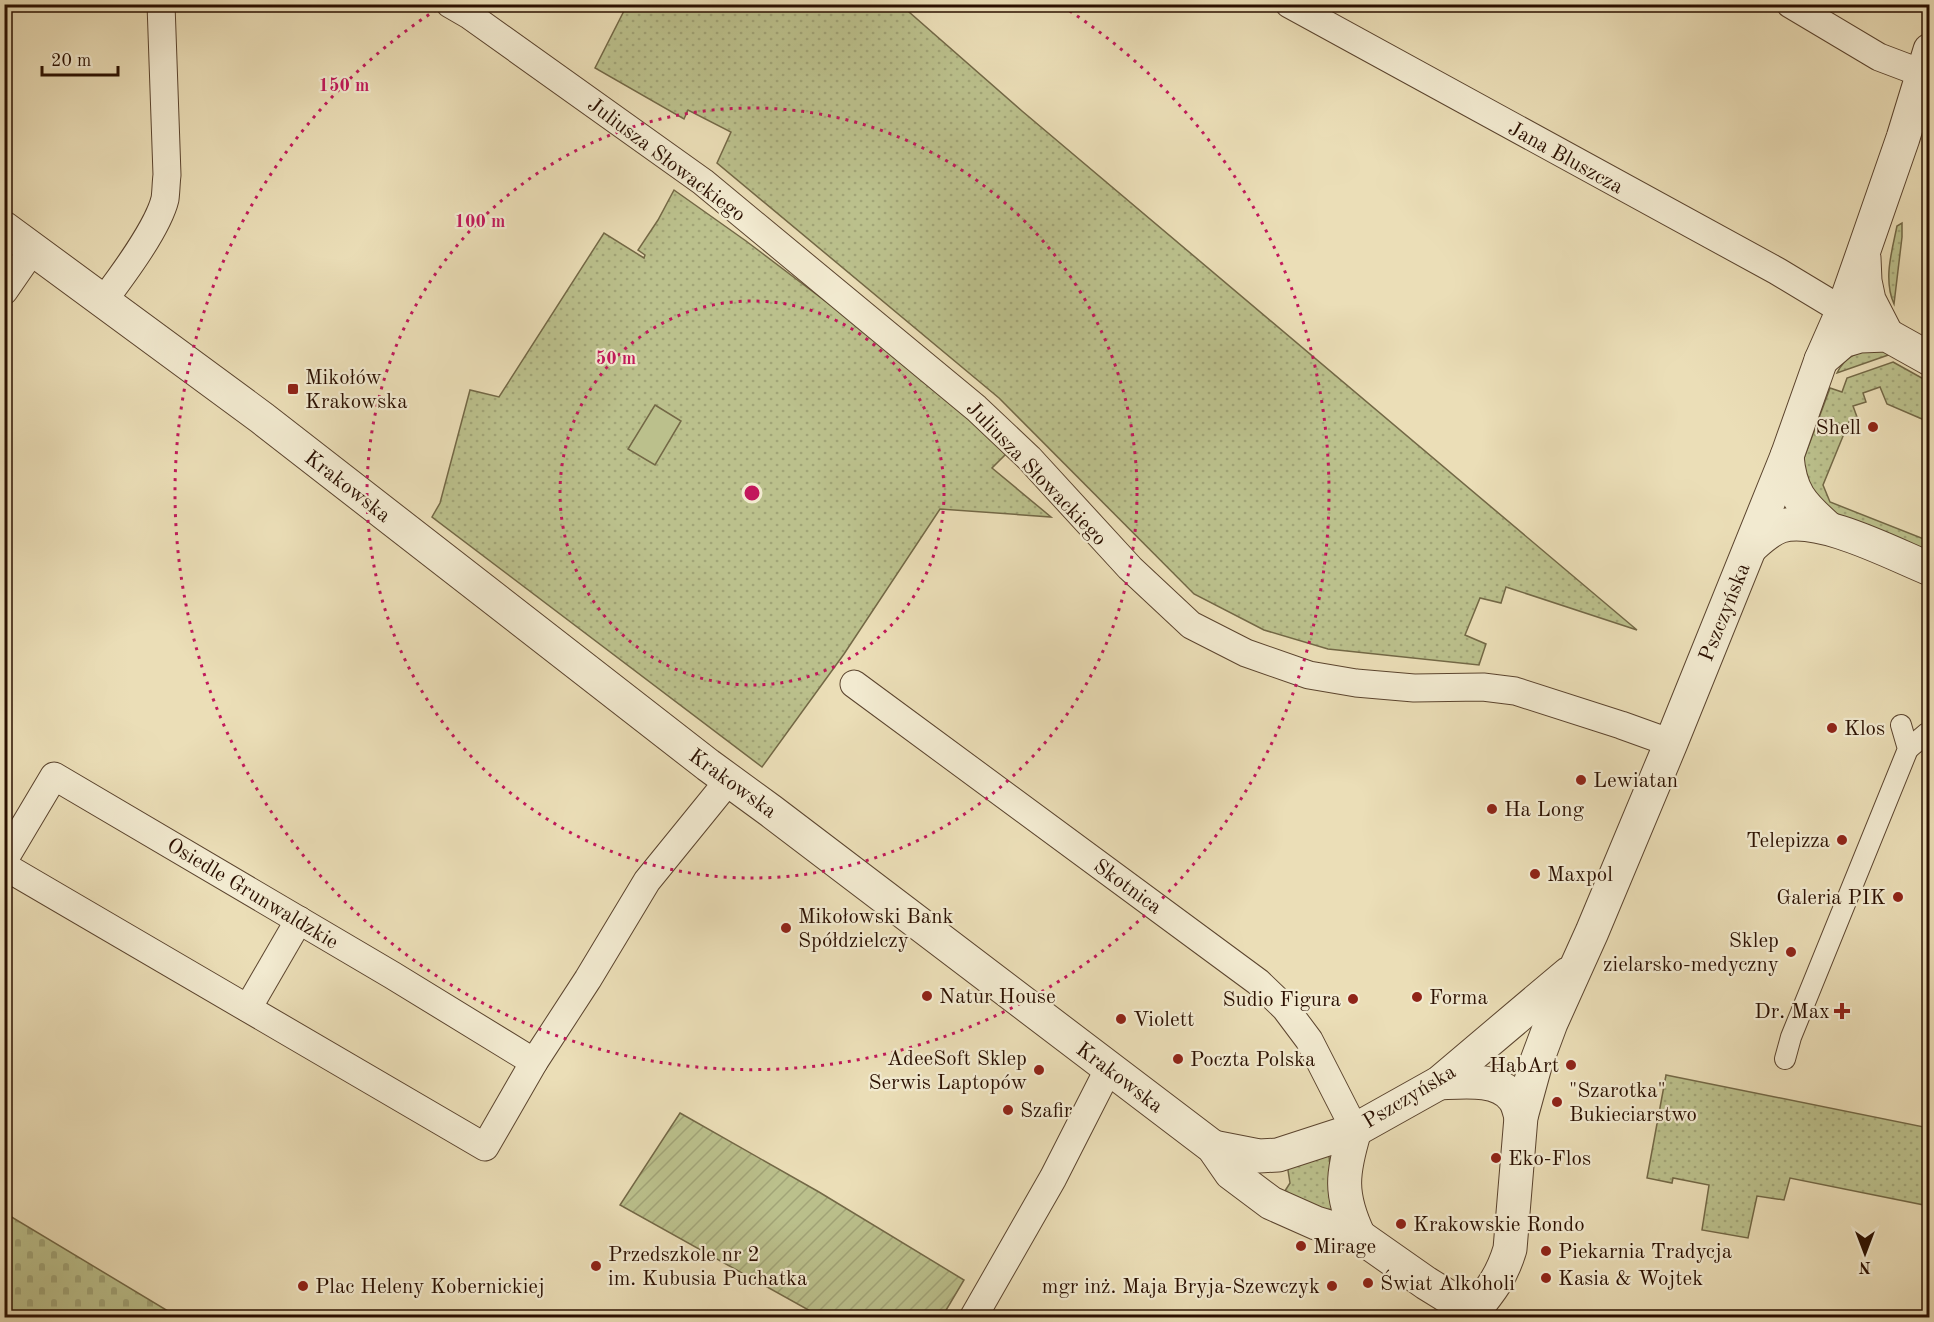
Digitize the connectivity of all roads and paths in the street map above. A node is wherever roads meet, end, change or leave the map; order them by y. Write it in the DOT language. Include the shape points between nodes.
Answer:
graph roads {
  1 [pos="162,4"];
  2 [pos="450,4"];
  3 [pos="1289,4"];
  4 [pos="1790,4"];
  5 [pos="1927,62"];
  6 [pos="4,228"];
  7 [pos="33,249"];
  8 [pos="1863,253"];
  9 [pos="4,291"];
  10 [pos="104,300"];
  11 [pos="1843,310"];
  12 [pos="1887,335"];
  13 [pos="1929,359"];
  14 [pos="1821,360"];
  15 [pos="1787,456"];
  16 [pos="1827,527"];
  17 [pos="1751,547"];
  18 [pos="1929,569"];
  19 [pos="854,684"];
  20 [pos="1901,725"];
  21 [pos="1929,735"];
  22 [pos="1671,743"];
  23 [pos="1908,749"];
  24 [pos="729,780"];
  25 [pos="4,860"];
  26 [pos="4,866"];
  27 [pos="299,920"];
  28 [pos="1575,968"];
  29 [pos="248,1008"];
  30 [pos="1785,1059"];
  31 [pos="534,1062"];
  32 [pos="1109,1068"];
  33 [pos="1439,1083"];
  34 [pos="1521,1117"];
  35 [pos="1355,1130"];
  36 [pos="1213,1147"];
  37 [pos="1359,1236"];
  38 [pos="1473,1315"];
  39 [pos="973,1317"];
  1 -- 10 [label="street" via="165,200 126,270"];
  2 -- 22 [label="street, Juliusza Słowackiego" via="703,182 976,408 1029,458 1130,568 1191,625 1246,653 1309,675 1414,688 1484,687 1515,691"];
  3 -- 11 [label="street, Jana Bluszcza"];
  4 -- 5 [label="street" via="1879,57"];
  5 -- 8 [label="street, Pszczyńska"];
  6 -- 7 [label="street, Krakowska"];
  7 -- 9 [label="street"];
  7 -- 10 [label="street, Krakowska"];
  8 -- 11 [label="street, Pszczyńska"];
  8 -- 12 [label="street, Pszczyńska" via="1869,300"];
  10 -- 24 [label="street, Krakowska"];
  11 -- 12 [label="street, Jana Bluszcza"];
  11 -- 14 [label="street, Pszczyńska"];
  12 -- 13 [label="street"];
  12 -- 14 [label="street" via="1843,341"];
  14 -- 15 [label="street, Pszczyńska"];
  15 -- 16 [label="street" via="1794,491 1804,507"];
  15 -- 17 [label="street, Pszczyńska"];
  16 -- 17 [label="street" via="1782,526"];
  16 -- 18 [label="street"];
  17 -- 22 [label="street, Pszczyńska"];
  19 -- 35 [label="street, Skotnica" via="1258,982 1286,1008 1309,1041"];
  20 -- 23 [label="street"];
  21 -- 23 [label="street"];
  22 -- 28 [label="street, Pszczyńska"];
  23 -- 30 [label="street"];
  24 -- 31 [label="street" via="647,881"];
  24 -- 32 [label="street, Krakowska"];
  25 -- 27 [label="street, Osiedle Grunwaldzkie" via="54,776"];
  26 -- 29 [label="street"];
  27 -- 29 [label="street"];
  27 -- 31 [label="street, Osiedle Grunwaldzkie"];
  28 -- 33 [label="street, Pszczyńska"];
  28 -- 34 [label="street, Pszczyńska" via="1535,1066"];
  29 -- 31 [label="street" via="485,1147"];
  32 -- 36 [label="street, Krakowska"];
  32 -- 39 [label="street" via="1053,1178"];
  33 -- 34 [label="street" via="1497,1086 1514,1098"];
  33 -- 35 [label="street, Pszczyńska"];
  34 -- 38 [label="street, Pszczyńska" via="1510,1249 1496,1285"];
  35 -- 36 [label="street, Pszczyńska" via="1278,1155 1258,1156"];
  35 -- 37 [label="street" via="1343,1180 1348,1213"];
  36 -- 37 [label="street, Krakowska" via="1231,1173 1271,1203"];
  37 -- 38 [label="street, Krakowska"];
}
